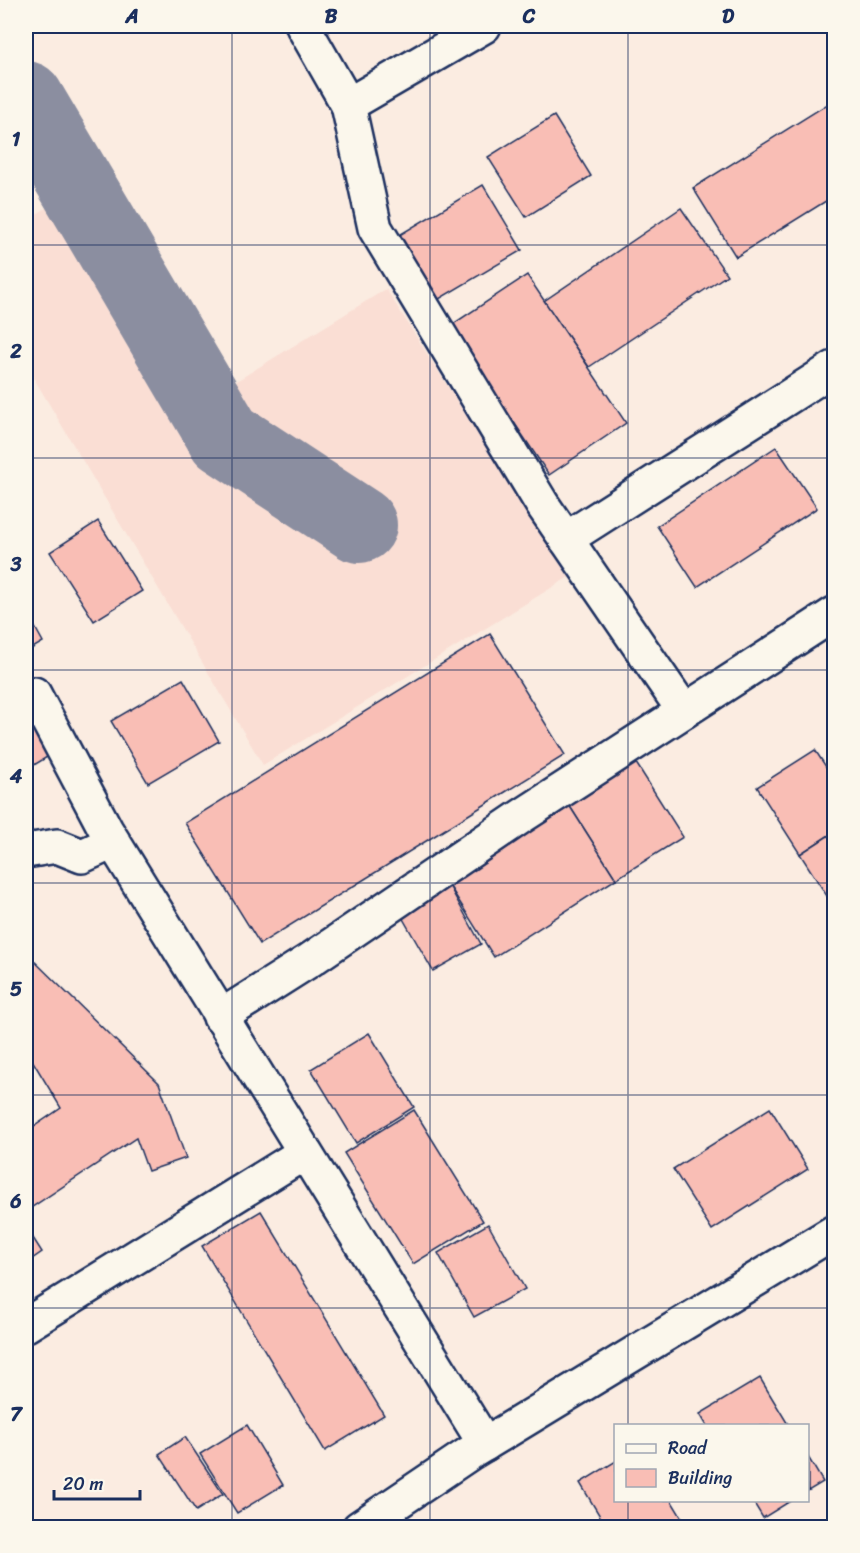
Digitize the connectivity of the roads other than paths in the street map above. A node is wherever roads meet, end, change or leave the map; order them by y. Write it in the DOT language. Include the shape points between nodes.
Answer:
graph roads {
  1 [pos="303,26"];
  2 [pos="484,26"];
  3 [pos="348,105"];
  4 [pos="834,368"];
  5 [pos="566,539"];
  6 [pos="834,614"];
  7 [pos="34,694"];
  8 [pos="684,711"];
  9 [pos="114,842"];
  10 [pos="26,851"];
  11 [pos="220,1017"];
  12 [pos="304,1153"];
  13 [pos="834,1232"];
  14 [pos="26,1325"];
  15 [pos="485,1444"];
  16 [pos="359,1527"];
  1 -- 3 [label="lane"];
  2 -- 3 [label="lane"];
  3 -- 5 [label="lane" via="375,228"];
  4 -- 5 [label="lane"];
  5 -- 8 [label="lane"];
  6 -- 8 [label="lane"];
  7 -- 9 [label="lane"];
  8 -- 11 [label="lane"];
  9 -- 10 [label="lane" via="82,856 57,846"];
  9 -- 11 [label="lane"];
  11 -- 12 [label="lane"];
  12 -- 14 [label="lane"];
  12 -- 15 [label="lane"];
  13 -- 15 [label="lane"];
  15 -- 16 [label="lane"];
}
